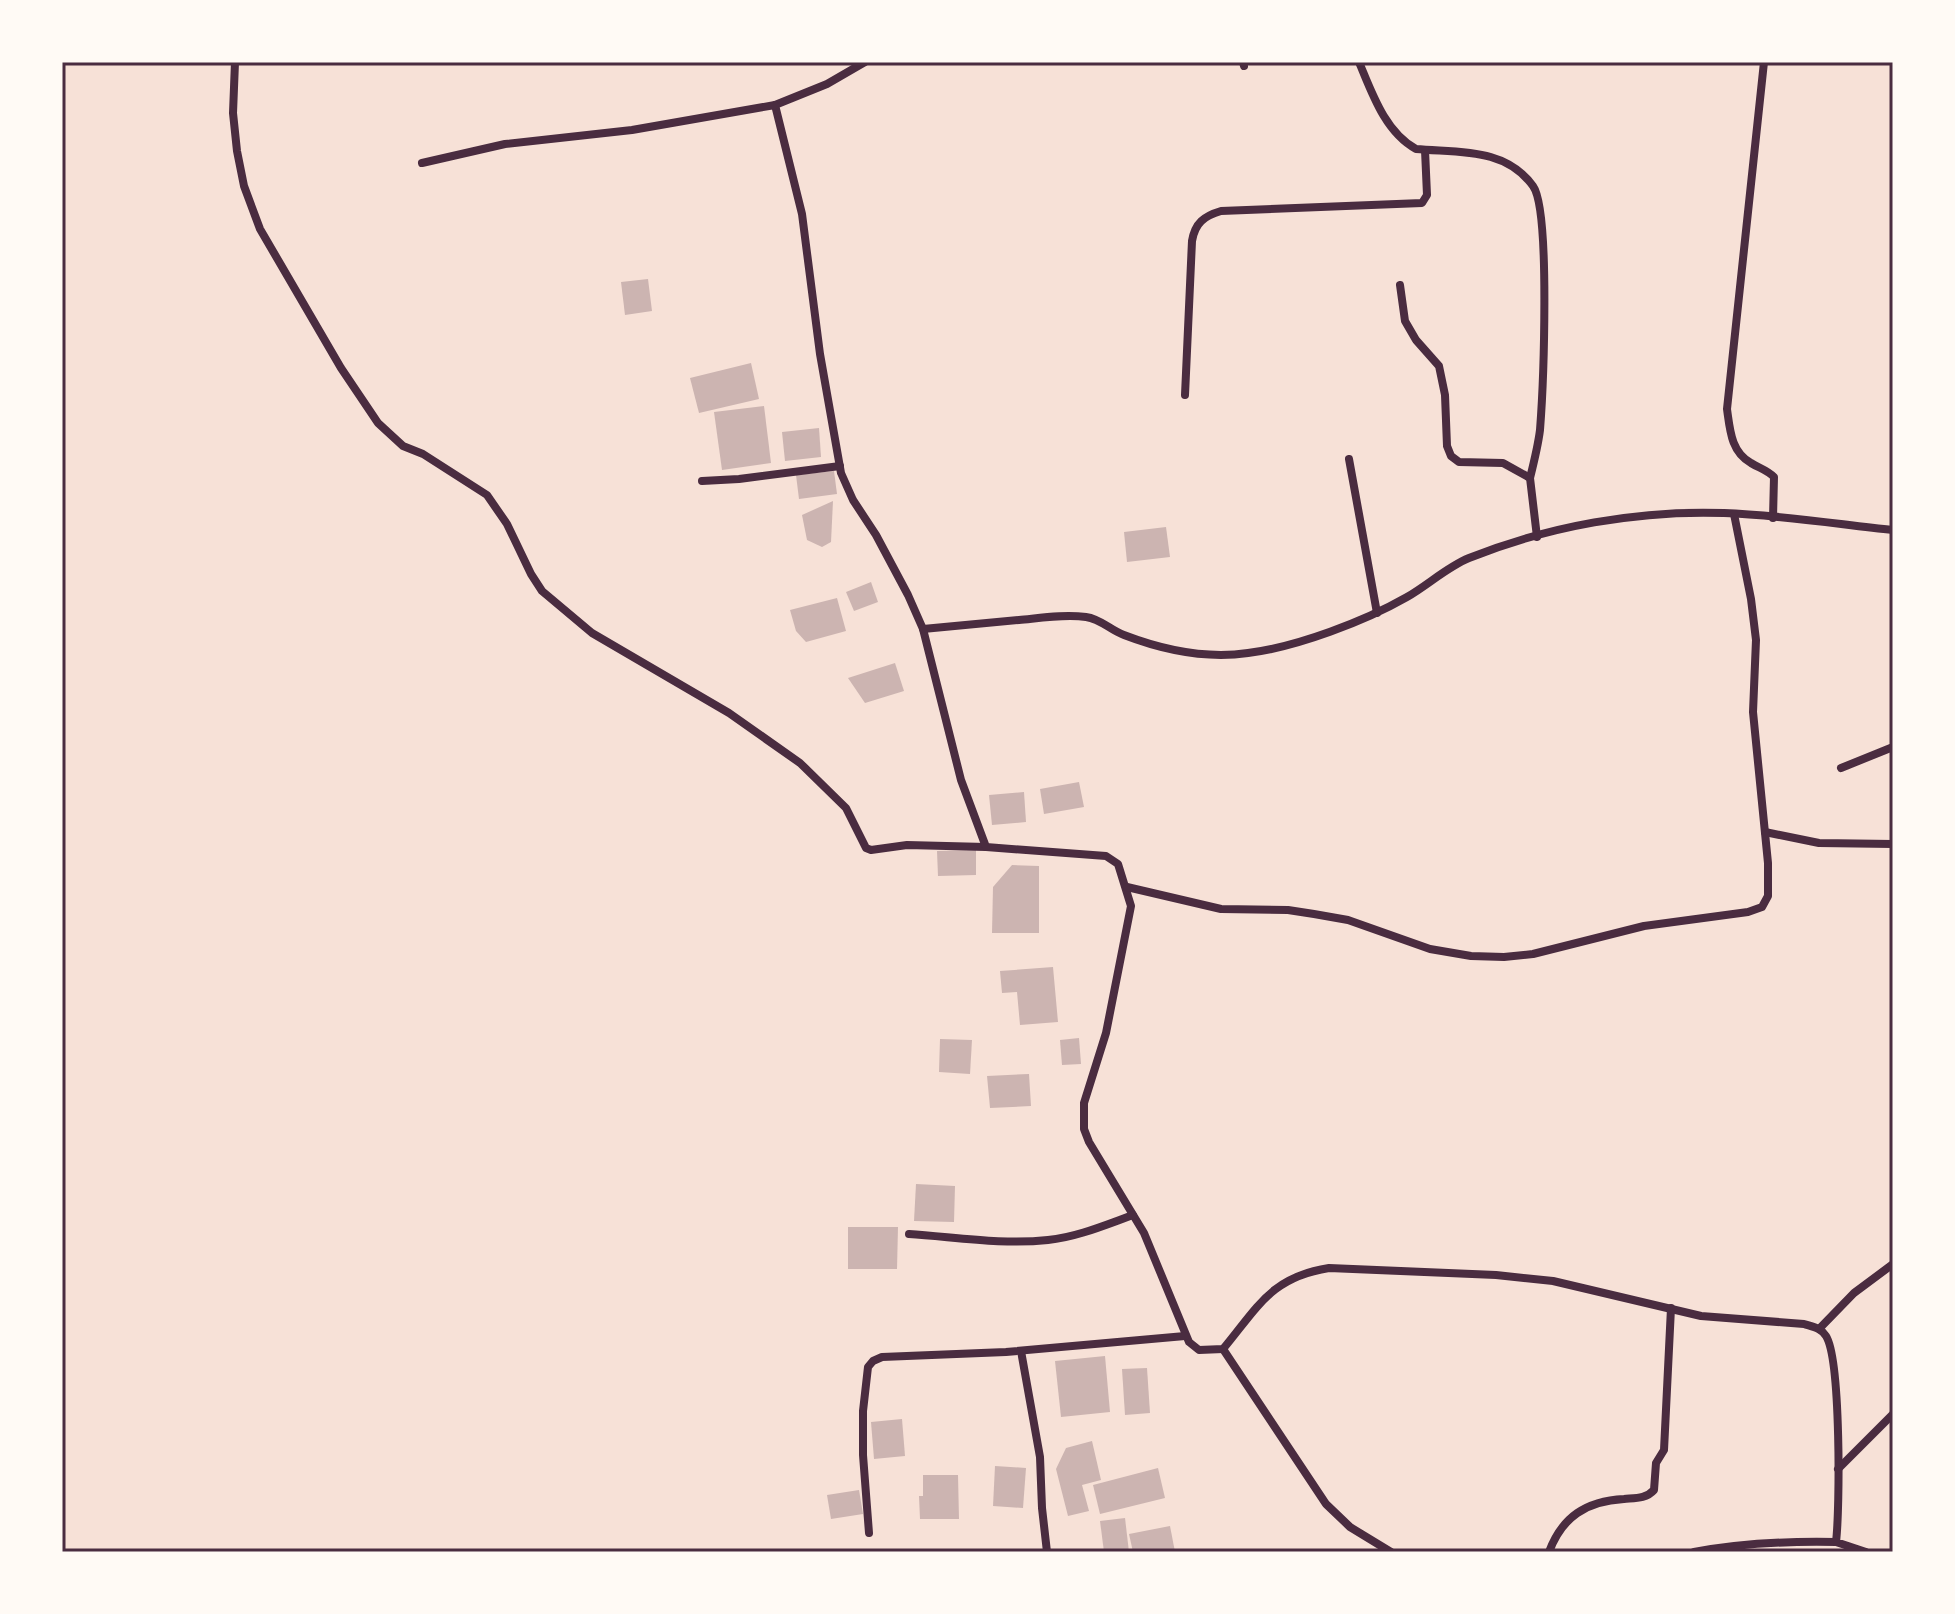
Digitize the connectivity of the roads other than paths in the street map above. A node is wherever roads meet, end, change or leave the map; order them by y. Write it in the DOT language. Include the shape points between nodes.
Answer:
graph roads {
  1 [pos="235,62"];
  2 [pos="865,62"];
  3 [pos="1359,62"];
  4 [pos="1764,62"];
  5 [pos="775,105"];
  6 [pos="1425,150"];
  7 [pos="422,163"];
  8 [pos="1400,285"];
  9 [pos="1185,395"];
  10 [pos="1349,459"];
  11 [pos="840,466"];
  12 [pos="1530,478"];
  13 [pos="702,481"];
  14 [pos="1734,514"];
  15 [pos="1773,518"];
  16 [pos="1893,530"];
  17 [pos="1537,537"];
  18 [pos="1377,613"];
  19 [pos="923,629"];
  20 [pos="1893,747"];
  21 [pos="1841,768"];
  22 [pos="1765,832"];
  23 [pos="1893,844"];
  24 [pos="986,847"];
  25 [pos="1127,887"];
  26 [pos="1133,1215"];
  27 [pos="909,1234"];
  28 [pos="1893,1264"];
  29 [pos="1671,1308"];
  30 [pos="1819,1329"];
  31 [pos="1185,1336"];
  32 [pos="1223,1349"];
  33 [pos="1021,1351"];
  34 [pos="1893,1414"];
  35 [pos="1838,1469"];
  36 [pos="869,1533"];
  37 [pos="1836,1542"];
  38 [pos="1047,1552"];
  39 [pos="1391,1552"];
  40 [pos="1549,1552"];
  41 [pos="1694,1552"];
  42 [pos="1866,1552"];
  1 -- 24 [label="street" via="237,151 260,229 378,423 403,446 487,495 531,574 555,604 592,633 793,757 846,808 871,850 907,845"];
  2 -- 5 [label="street"];
  3 -- 6 [label="street" via="1395,132 1406,144"];
  4 -- 15 [label="street" via="1727,409 1730,434 1742,458 1774,477"];
  5 -- 7 [label="street" via="632,130 505,144"];
  5 -- 11 [label="street" via="802,214"];
  6 -- 9 [label="street" via="1427,195 1422,203 1221,211 1201,219 1192,241"];
  6 -- 12 [label="street" via="1488,155 1515,169 1536,190 1544,297 1540,427"];
  8 -- 12 [label="street" via="1405,321 1439,366 1451,456 1459,462 1503,463"];
  10 -- 18 [label="street"];
  11 -- 13 [label="street"];
  11 -- 19 [label="street"];
  12 -- 17 [label="street"];
  14 -- 15 [label="street"];
  14 -- 17 [label="street" via="1631,516"];
  14 -- 22 [label="street" via="1756,640 1753,712"];
  15 -- 16 [label="street"];
  17 -- 18 [label="street" via="1465,560"];
  18 -- 19 [label="street" via="1283,647 1246,654 1173,651 1085,617"];
  19 -- 24 [label="street" via="961,780"];
  20 -- 21 [label="street"];
  22 -- 23 [label="street" via="1819,843"];
  22 -- 25 [label="street" via="1768,896 1762,907 1504,957 1430,949 1348,920 1288,910 1221,909"];
  24 -- 25 [label="street" via="1106,856 1118,864"];
  25 -- 26 [label="street" via="1128,926 1082,1117 1089,1142"];
  26 -- 27 [label="street" via="1051,1240"];
  26 -- 31 [label="street"];
  28 -- 30 [label="street"];
  29 -- 30 [label="street" via="1709,1318"];
  29 -- 32 [label="street" via="1553,1281 1329,1268 1285,1281"];
  29 -- 40 [label="street" via="1664,1450 1656,1463 1654,1490 1642,1498 1611,1500 1571,1516"];
  30 -- 35 [label="street" via="1833,1364"];
  31 -- 32 [label="street" via="1199,1350"];
  31 -- 33 [label="street"];
  32 -- 39 [label="street" via="1326,1504 1350,1527"];
  33 -- 36 [label="street" via="873,1361 863,1411"];
  33 -- 38 [label="street" via="1040,1457"];
  34 -- 35 [label="street"];
  35 -- 37 [label="street"];
  37 -- 41 [label="street" via="1775,1541"];
  37 -- 42 [label="street"];
}
